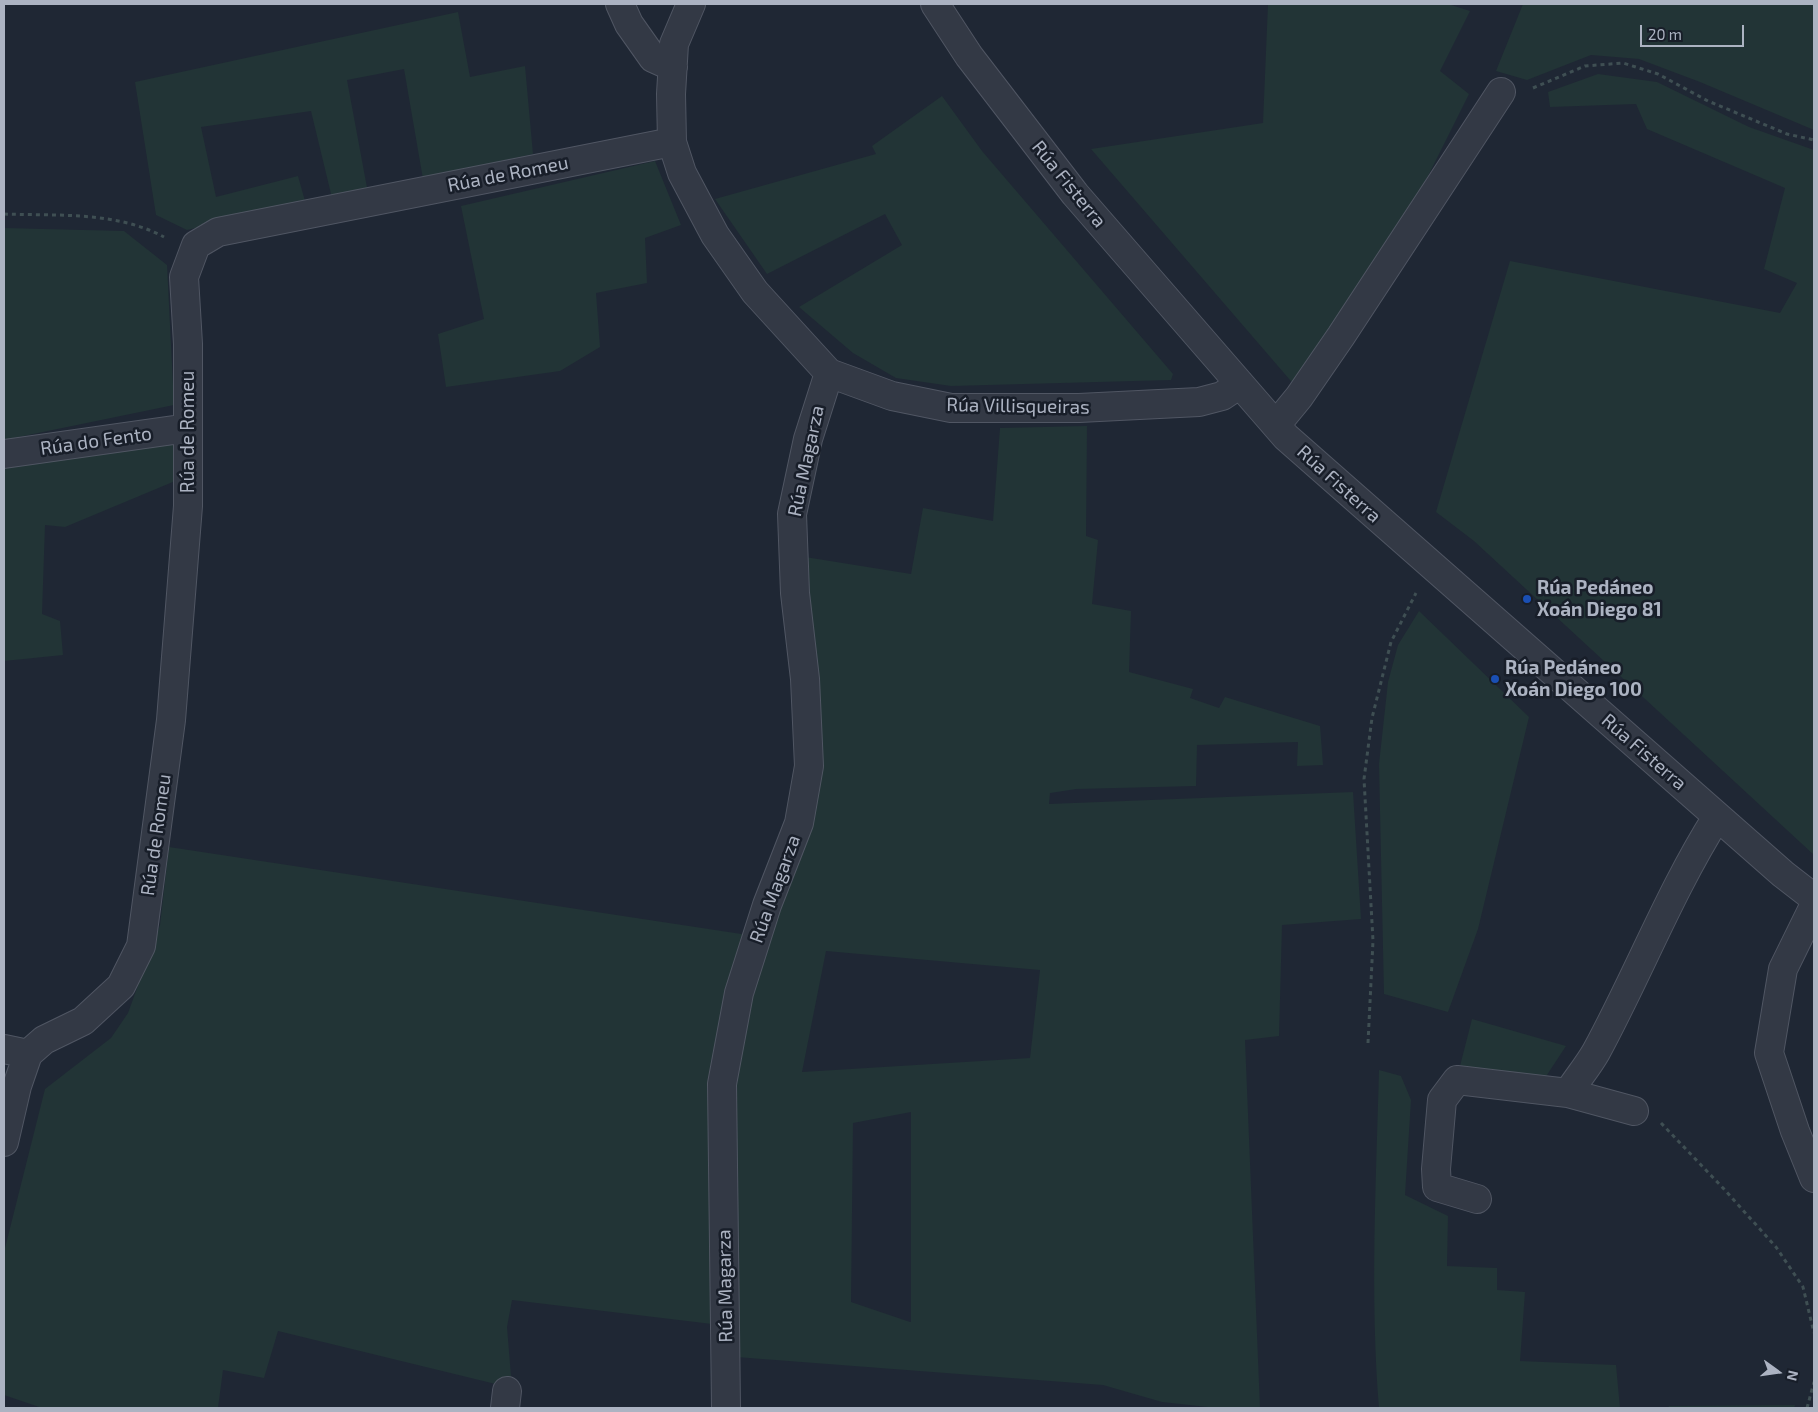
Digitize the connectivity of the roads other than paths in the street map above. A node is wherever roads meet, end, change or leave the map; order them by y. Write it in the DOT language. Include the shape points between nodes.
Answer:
graph roads {
  1 [pos="620,4"];
  2 [pos="691,4"];
  3 [pos="935,4"];
  4 [pos="673,67"];
  5 [pos="1501,92"];
  6 [pos="672,142"];
  7 [pos="829,373"];
  8 [pos="1240,384"];
  9 [pos="1276,424"];
  10 [pos="188,428"];
  11 [pos="4,454"];
  12 [pos="1717,817"];
  13 [pos="1814,898"];
  14 [pos="1814,906"];
  15 [pos="16,1051"];
  16 [pos="1568,1093"];
  17 [pos="1634,1111"];
  18 [pos="4,1142"];
  19 [pos="1814,1178"];
  20 [pos="1477,1199"];
  21 [pos="726,1408"];
  1 -- 4 [label="street" via="652,58"];
  2 -- 4 [label="street, Rúa Villisqueiras" via="674,44"];
  3 -- 8 [label="street, Rúa Fisterra" via="969,56 1075,194"];
  4 -- 6 [label="street, Rúa Villisqueiras"];
  5 -- 9 [label="street" via="1341,336"];
  6 -- 7 [label="street, Rúa Villisqueiras" via="682,173 715,235 755,292"];
  6 -- 10 [label="street, Rúa de Romeu" via="218,232 196,246 184,277"];
  7 -- 8 [label="street, Rúa Villisqueiras" via="892,396 951,408 1080,408 1199,402 1222,396"];
  7 -- 21 [label="street, Rúa Magarza" via="808,439 792,514 809,766 799,823 767,905 739,993 722,1084"];
  8 -- 9 [label="street, Rúa Fisterra"];
  9 -- 12 [label="street, Rúa Fisterra" via="1286,437"];
  10 -- 11 [label="street, Rúa do Fento"];
  10 -- 15 [label="street, Rúa de Romeu" via="188,506 171,720 141,946 121,986 83,1021"];
  12 -- 13 [label="street, Rúa Fisterra"];
  12 -- 16 [label="street" via="1595,1053"];
  14 -- 19 [label="street" via="1784,969 1769,1053"];
  15 -- 18 [label="street, Rúa de Romeu" via="17,1086"];
  16 -- 17 [label="street"];
  16 -- 20 [label="street" via="1457,1080 1442,1100 1437,1187"];
}
